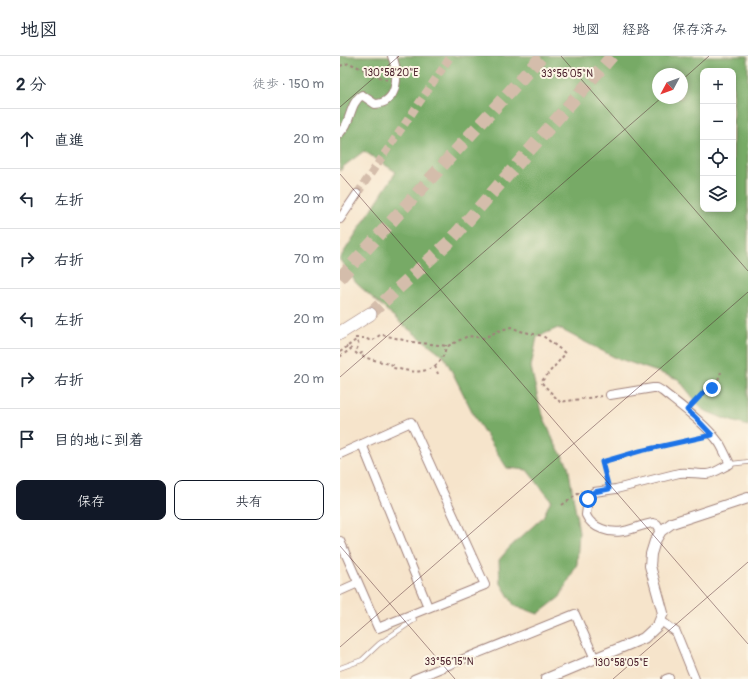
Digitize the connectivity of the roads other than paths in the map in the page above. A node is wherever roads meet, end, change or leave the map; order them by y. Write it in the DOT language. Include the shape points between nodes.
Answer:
graph roads {
  1 [pos="392,56"];
  2 [pos="340,132"];
  3 [pos="357,194"];
  4 [pos="340,219"];
  5 [pos="370,314"];
  6 [pos="340,333"];
  7 [pos="610,395"];
  8 [pos="362,444"];
  9 [pos="340,454"];
  10 [pos="748,462"];
  11 [pos="730,464"];
  12 [pos="748,498"];
  13 [pos="662,531"];
  14 [pos="340,541"];
  15 [pos="358,583"];
  16 [pos="340,591"];
  17 [pos="428,607"];
  18 [pos="412,614"];
  19 [pos="660,620"];
  20 [pos="594,659"];
  21 [pos="340,668"];
  22 [pos="414,679"];
  23 [pos="546,679"];
  24 [pos="695,679"];
  1 -- 2 [label="street" via="396,83 391,97 387,101 375,104 365,96 359,97 346,126"];
  3 -- 4 [label="street"];
  5 -- 6 [label="main road"];
  7 -- 11 [label="street" via="657,388 695,417 720,444"];
  8 -- 9 [label="street"];
  8 -- 17 [label="street"];
  8 -- 17 [label="street" via="411,422 485,585"];
  10 -- 11 [label="lane"];
  11 -- 13 [label="street" via="706,474 679,473 594,492 588,499 586,515 596,527 618,533 653,523"];
  12 -- 13 [label="street" via="672,523"];
  13 -- 19 [label="street" via="654,540 650,566 663,612"];
  14 -- 15 [label="street"];
  15 -- 16 [label="street"];
  15 -- 18 [label="street" via="378,628"];
  17 -- 18 [label="street"];
  18 -- 21 [label="lane" via="414,620 379,644 362,660"];
  19 -- 20 [label="street" via="644,638"];
  19 -- 24 [label="street" via="676,632"];
  20 -- 22 [label="street" via="575,614"];
  20 -- 23 [label="street"];
}
